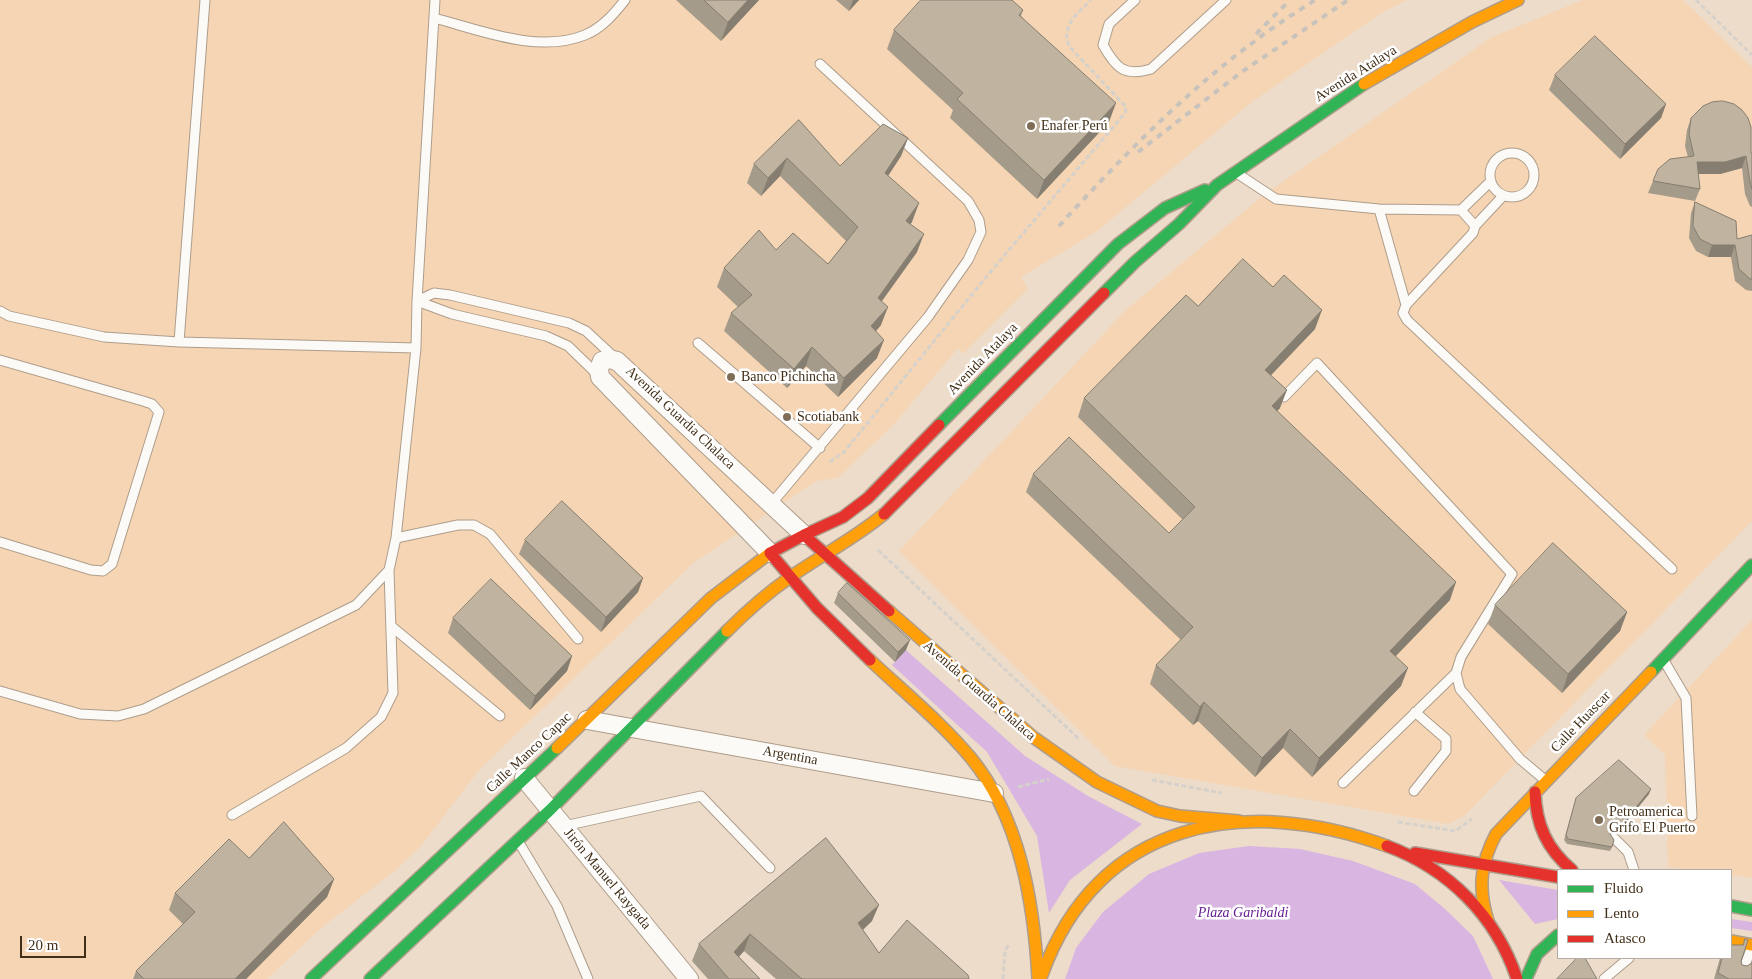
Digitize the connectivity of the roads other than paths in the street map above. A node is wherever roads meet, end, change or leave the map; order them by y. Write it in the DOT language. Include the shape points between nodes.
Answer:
graph roads {
  1 [pos="205,0"];
  2 [pos="436,0"];
  3 [pos="625,0"];
  4 [pos="1135,0"];
  5 [pos="1226,0"];
  6 [pos="1518,0"];
  7 [pos="434,18"];
  8 [pos="820,64"];
  9 [pos="1236,173"];
  10 [pos="1490,182"];
  11 [pos="1217,185"];
  12 [pos="1503,196"];
  13 [pos="1379,209"];
  14 [pos="1461,210"];
  15 [pos="1475,226"];
  16 [pos="417,301"];
  17 [pos="1406,305"];
  18 [pos="0,311"];
  19 [pos="179,342"];
  20 [pos="698,343"];
  21 [pos="416,348"];
  22 [pos="0,360"];
  23 [pos="618,361"];
  24 [pos="600,377"];
  25 [pos="1284,397"];
  26 [pos="711,447"];
  27 [pos="820,448"];
  28 [pos="690,468"];
  29 [pos="772,503"];
  30 [pos="804,535"];
  31 [pos="396,538"];
  32 [pos="0,542"];
  33 [pos="770,553"];
  34 [pos="826,555"];
  35 [pos="1752,565"];
  36 [pos="1672,569"];
  37 [pos="389,570"];
  38 [pos="789,578"];
  39 [pos="391,626"];
  40 [pos="578,639"];
  41 [pos="1663,658"];
  42 [pos="1456,672"];
  43 [pos="0,690"];
  44 [pos="1415,712"];
  45 [pos="500,716"];
  46 [pos="587,720"];
  47 [pos="630,728"];
  48 [pos="524,778"];
  49 [pos="1545,780"];
  50 [pos="1343,782"];
  51 [pos="1414,791"];
  52 [pos="1535,792"];
  53 [pos="994,793"];
  54 [pos="550,810"];
  55 [pos="232,816"];
  56 [pos="1692,816"];
  57 [pos="1240,821"];
  58 [pos="564,826"];
  59 [pos="1614,838"];
  60 [pos="518,840"];
  61 [pos="1396,850"];
  62 [pos="1482,864"];
  63 [pos="770,868"];
  64 [pos="1571,869"];
  65 [pos="1634,869"];
  66 [pos="1557,877"];
  67 [pos="1732,906"];
  68 [pos="1752,910"];
  69 [pos="1488,921"];
  70 [pos="1557,936"];
  71 [pos="1732,942"];
  72 [pos="1752,945"];
  73 [pos="1628,959"];
  74 [pos="1525,978"];
  75 [pos="311,979"];
  76 [pos="370,979"];
  77 [pos="588,979"];
  78 [pos="689,979"];
  79 [pos="1039,979"];
  80 [pos="1604,979"];
  81 [pos="1740,979"];
  1 -- 19 [label="lane"];
  2 -- 7 [label="lane"];
  3 -- 7 [label="lane" via="610,19 585,35 553,43 520,39"];
  4 -- 5 [label="lane" via="1109,24 1103,45 1114,65 1136,74 1152,69"];
  6 -- 9 [label="main road, Avenida Atalaya" via="1472,22 1368,82"];
  7 -- 16 [label="lane"];
  8 -- 27 [label="lane" via="968,201 979,220 981,232 968,260 928,317"];
  9 -- 11 [label="main road, Avenida Atalaya"];
  9 -- 13 [label="lane" via="1276,199"];
  10 -- 12 [label="lane"];
  10 -- 12 [label="lane" via="1489,172 1500,156 1520,154 1528,160 1534,179 1530,188 1513,198"];
  10 -- 14 [label="lane"];
  11 -- 30 [label="main road, Avenida Atalaya" via="1165,208 1118,244 868,498 843,517"];
  11 -- 34 [label="main road, Avenida Atalaya" via="1135,262 885,514 861,534"];
  12 -- 15 [label="lane"];
  13 -- 14 [label="lane"];
  13 -- 17 [label="lane"];
  14 -- 15 [label="lane"];
  15 -- 17 [label="lane" via="1473,234"];
  16 -- 21 [label="lane"];
  16 -- 23 [label="lane" via="434,293 450,295 569,323 586,331"];
  16 -- 24 [label="lane" via="452,314 546,336 568,346"];
  17 -- 36 [label="lane" via="1403,313 1407,320"];
  18 -- 19 [label="lane" via="9,316 104,337"];
  19 -- 21 [label="lane"];
  20 -- 27 [label="lane"];
  21 -- 31 [label="lane"];
  22 -- 32 [label="lane" via="143,401 152,404 159,412 112,564 103,571 91,570"];
  23 -- 24 [label="street, Avenida Guardia Chalaca" via="602,361"];
  23 -- 26 [label="street, Avenida Guardia Chalaca"];
  24 -- 28 [label="street, Avenida Guardia Chalaca"];
  25 -- 42 [label="lane" via="1317,363 1512,574 1460,657"];
  26 -- 28 [label="street"];
  26 -- 29 [label="street, Avenida Guardia Chalaca"];
  27 -- 29 [label="lane"];
  28 -- 33 [label="street, Avenida Guardia Chalaca"];
  29 -- 30 [label="street, Avenida Guardia Chalaca"];
  30 -- 33 [label="main road, Avenida Atalaya"];
  30 -- 34 [label="main road, Avenida Guardia Chalaca"];
  31 -- 37 [label="lane"];
  31 -- 40 [label="lane" via="458,525 474,525 490,534"];
  33 -- 38 [label="main road, Avenida Guardia Chalaca"];
  33 -- 46 [label="main road, Calle Manco Capac" via="711,598"];
  34 -- 38 [label="main road, Avenida Atalaya"];
  34 -- 57 [label="main road, Avenida Guardia Chalaca" via="1042,746 1078,772 1148,808 1192,817"];
  35 -- 41 [label="main road, Calle Huascar"];
  37 -- 39 [label="lane"];
  37 -- 43 [label="lane" via="356,605 144,709 118,716 80,714"];
  38 -- 47 [label="main road" via="751,607"];
  38 -- 53 [label="main road, Avenida Guardia Chalaca" via="823,616 958,743 982,771"];
  39 -- 45 [label="lane"];
  39 -- 55 [label="lane" via="393,694 381,717 346,748"];
  41 -- 49 [label="main road, Calle Huascar"];
  41 -- 56 [label="lane" via="1686,698"];
  42 -- 44 [label="lane"];
  42 -- 49 [label="lane" via="1460,689 1520,759"];
  44 -- 50 [label="lane"];
  44 -- 51 [label="lane" via="1447,743 1446,751"];
  46 -- 47 [label="street, Argentina"];
  46 -- 48 [label="main road, Calle Manco Capac"];
  47 -- 53 [label="street, Argentina"];
  47 -- 54 [label="main road"];
  48 -- 54 [label="street, Jirón Manuel Raygada"];
  48 -- 75 [label="main road, Calle Manco Capac"];
  49 -- 52 [label="main road, Calle Huascar"];
  52 -- 62 [label="main road, Calle Huascar" via="1496,834"];
  52 -- 64 [label="main road" via="1535,810 1547,845 1558,860"];
  53 -- 79 [label="main road, Avenida Guardia Chalaca" via="1017,851 1033,916"];
  54 -- 58 [label="street, Jirón Manuel Raygada"];
  54 -- 60 [label="main road"];
  57 -- 61 [label="main road" via="1317,828 1356,836"];
  57 -- 79 [label="main road" via="1178,833 1148,846 1110,873 1082,900 1063,925"];
  58 -- 63 [label="lane" via="701,796"];
  58 -- 78 [label="street, Jirón Manuel Raygada"];
  59 -- 65 [label="lane" via="1628,852"];
  60 -- 76 [label="main road"];
  60 -- 77 [label="lane" via="557,906"];
  61 -- 62 [label="main road"];
  61 -- 69 [label="main road" via="1426,863 1460,890"];
  62 -- 66 [label="main road"];
  62 -- 69 [label="main road, Calle Huascar" via="1482,902"];
  67 -- 68 [label="main road"];
  69 -- 74 [label="main road"];
  70 -- 74 [label="main road" via="1544,945"];
  71 -- 72 [label="main road"];
  72 -- 81 [label="lane"];
  73 -- 80 [label="lane"];
}
